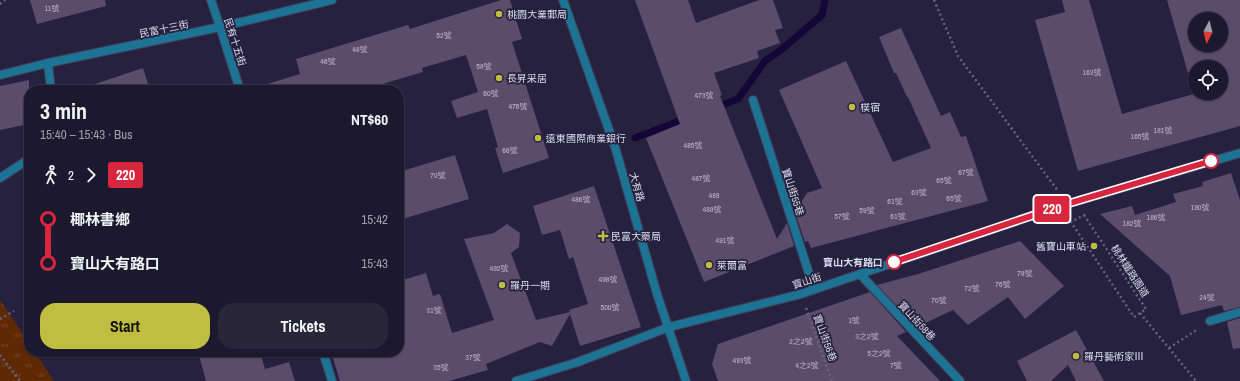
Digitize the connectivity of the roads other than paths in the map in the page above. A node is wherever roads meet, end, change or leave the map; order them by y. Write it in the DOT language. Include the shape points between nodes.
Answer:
graph roads {
  1 [pos="211,0"];
  2 [pos="332,0"];
  3 [pos="563,0"];
  4 [pos="220,28"];
  5 [pos="48,63"];
  6 [pos="0,75"];
  7 [pos="50,85"];
  8 [pos="238,85"];
  9 [pos="753,100"];
  10 [pos="1240,153"];
  11 [pos="24,162"];
  12 [pos="0,178"];
  13 [pos="860,274"];
  14 [pos="814,289"];
  15 [pos="1240,312"];
  16 [pos="1210,321"];
  17 [pos="668,327"];
  18 [pos="325,357"];
  19 [pos="332,381"];
  20 [pos="516,381"];
  21 [pos="686,381"];
  22 [pos="960,381"];
  1 -- 4 [label="street, 民有十五街"];
  2 -- 4 [label="street, 民富十三街"];
  3 -- 17 [label="street, 大有路" via="615,147"];
  4 -- 5 [label="street, 民富十三街"];
  4 -- 8 [label="street, 民有十五街"];
  5 -- 6 [label="street, 民富十三街"];
  5 -- 7 [label="street"];
  9 -- 14 [label="street, 寶山街55巷"];
  10 -- 13 [label="street, 寶山街" via="1067,204"];
  11 -- 12 [label="street"];
  13 -- 14 [label="street, 寶山街"];
  13 -- 22 [label="street, 寶山街58巷"];
  14 -- 17 [label="street, 寶山街"];
  15 -- 16 [label="street"];
  17 -- 20 [label="street, 寶山街" via="578,362"];
  17 -- 21 [label="street, 大有路"];
  18 -- 19 [label="street"];
}
